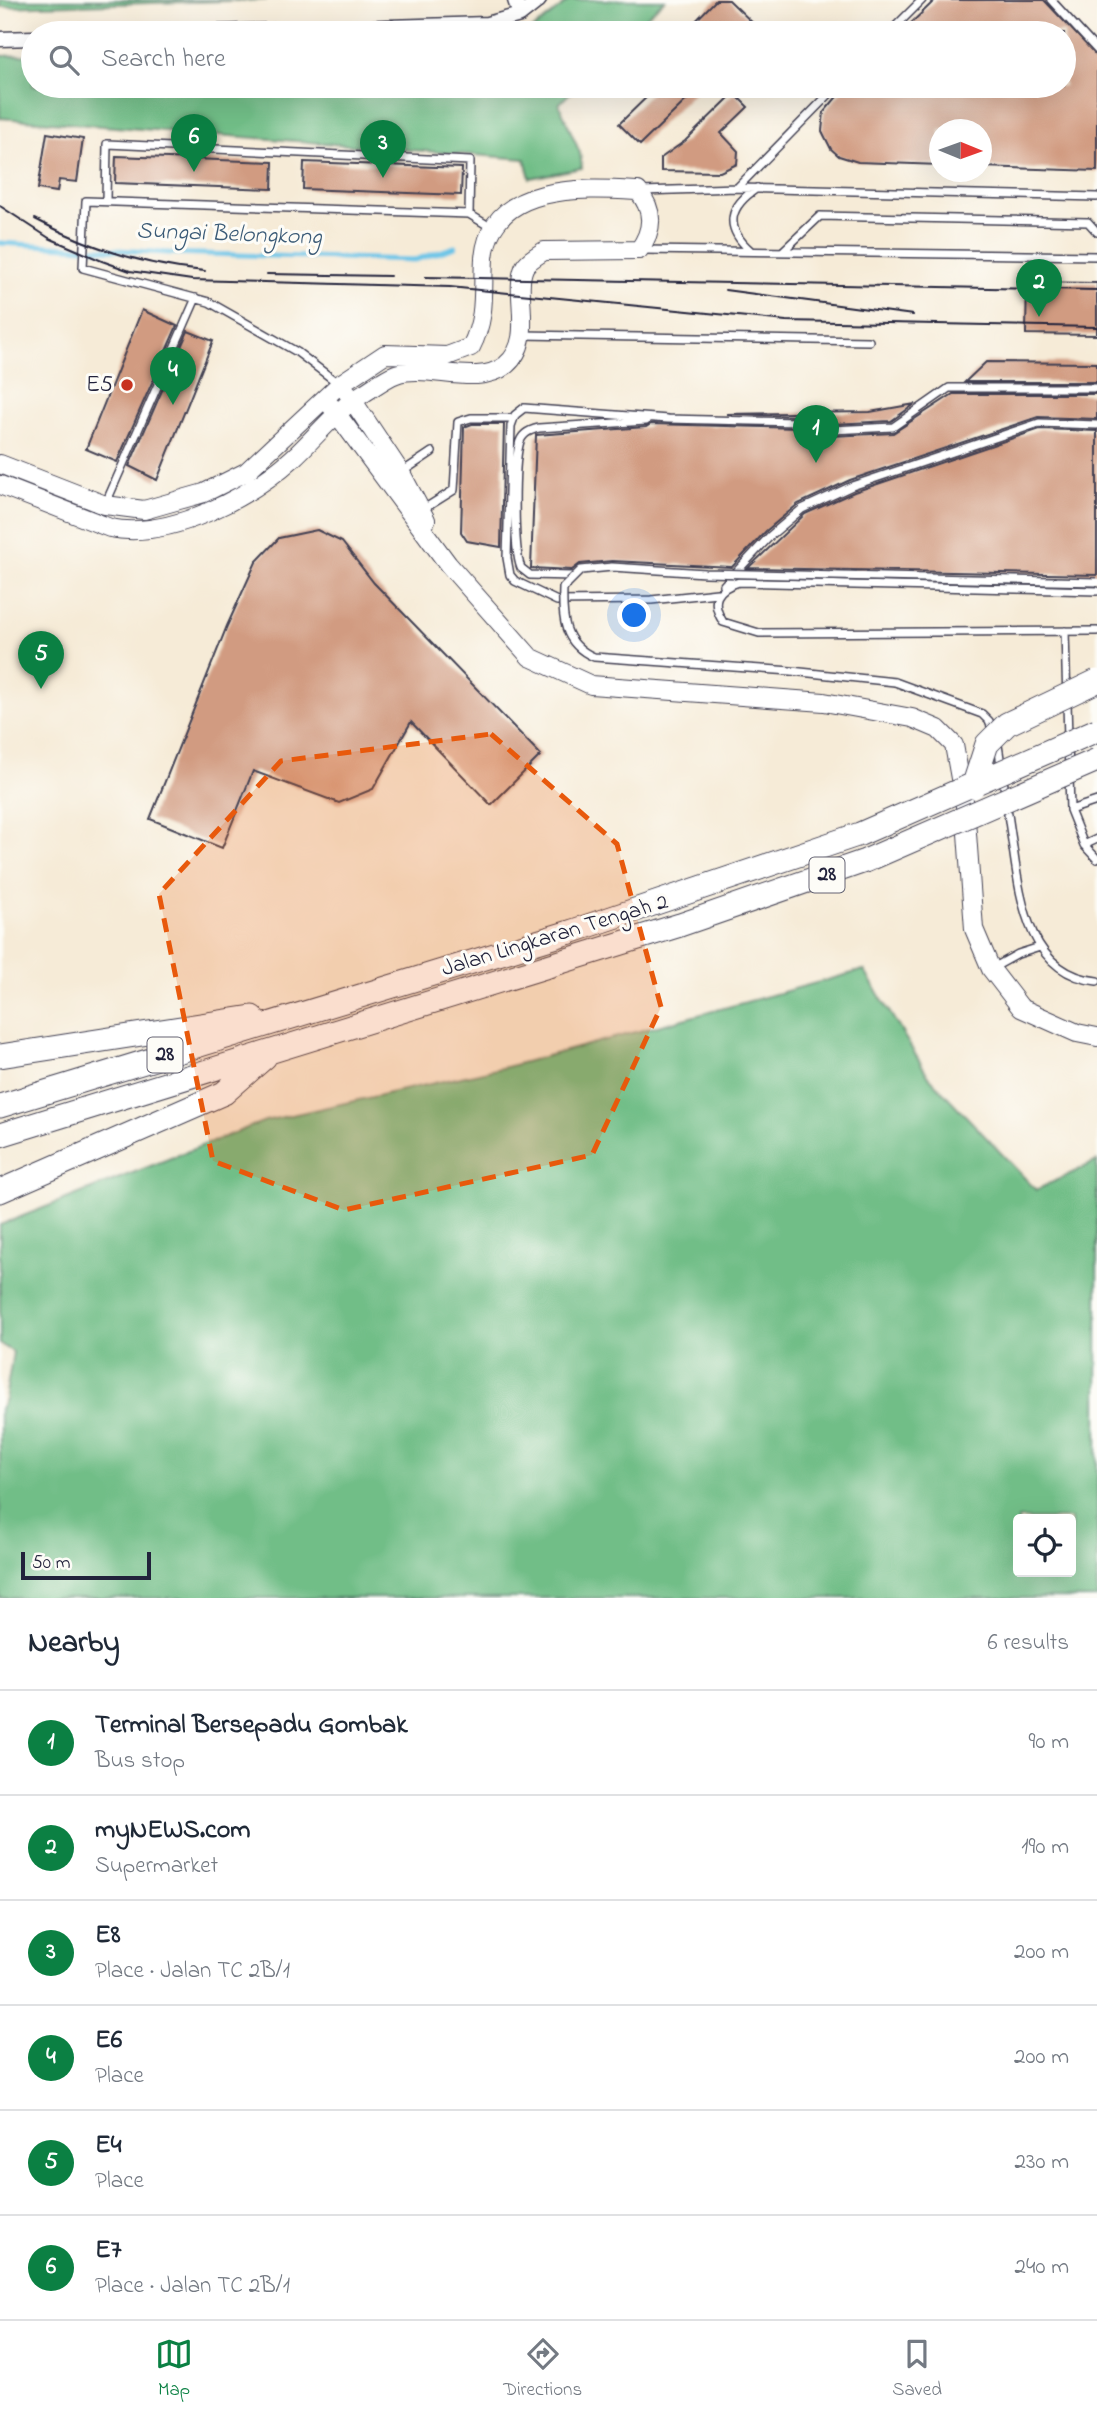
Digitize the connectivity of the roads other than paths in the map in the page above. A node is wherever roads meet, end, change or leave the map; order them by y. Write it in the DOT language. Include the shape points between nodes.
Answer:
graph roads {
  1 [pos="515,0"];
  2 [pos="539,0"];
  3 [pos="922,0"];
  4 [pos="1051,0"];
  5 [pos="520,15"];
  6 [pos="498,21"];
  7 [pos="901,21"];
  8 [pos="1070,21"];
  9 [pos="1076,27"];
  10 [pos="21,38"];
  11 [pos="0,39"];
  12 [pos="1097,50"];
  13 [pos="825,98"];
  14 [pos="737,188"];
  15 [pos="757,188"];
  16 [pos="638,191"];
  17 [pos="1097,197"];
  18 [pos="106,201"];
  19 [pos="469,214"];
  20 [pos="494,229"];
  21 [pos="1097,232"];
  22 [pos="639,250"];
  23 [pos="751,250"];
  24 [pos="784,250"];
  25 [pos="1097,256"];
  26 [pos="196,299"];
  27 [pos="522,335"];
  28 [pos="869,341"];
  29 [pos="340,384"];
  30 [pos="1097,388"];
  31 [pos="325,398"];
  32 [pos="354,400"];
  33 [pos="337,415"];
  34 [pos="514,418"];
  35 [pos="668,419"];
  36 [pos="1097,425"];
  37 [pos="432,452"];
  38 [pos="0,464"];
  39 [pos="394,478"];
  40 [pos="0,485"];
  41 [pos="105,505"];
  42 [pos="131,510"];
  43 [pos="416,513"];
  44 [pos="127,532"];
  45 [pos="573,576"];
  46 [pos="1097,582"];
  47 [pos="720,590"];
  48 [pos="1097,591"];
  49 [pos="1065,631"];
  50 [pos="1097,631"];
  51 [pos="1097,681"];
  52 [pos="1097,730"];
  53 [pos="1097,760"];
  54 [pos="973,787"];
  55 [pos="1097,801"];
  56 [pos="1070,810"];
  57 [pos="1097,839"];
  58 [pos="1084,845"];
  59 [pos="1097,859"];
  60 [pos="1040,947"];
  61 [pos="991,969"];
  62 [pos="1097,981"];
  63 [pos="331,1005"];
  64 [pos="1097,1037"];
  65 [pos="270,1053"];
  66 [pos="0,1056"];
  67 [pos="0,1106"];
  68 [pos="0,1135"];
  69 [pos="0,1191"];
  1 -- 5 [label="street"];
  2 -- 5 [label="street"];
  3 -- 7 [label="lane"];
  4 -- 8 [label="lane"];
  5 -- 6 [label="street"];
  9 -- 12 [label="lane"];
  10 -- 11 [label="street"];
  13 -- 14 [label="lane"];
  14 -- 15 [label="lane"];
  14 -- 16 [label="lane"];
  15 -- 17 [label="lane"];
  15 -- 23 [label="lane" via="734,209 738,239"];
  16 -- 20 [label="street" via="559,190 535,195"];
  16 -- 22 [label="street" via="648,203 651,218 649,236"];
  18 -- 19 [label="lane"];
  18 -- 19 [label="lane" via="107,144 470,161"];
  18 -- 26 [label="lane" via="86,201 83,268"];
  19 -- 20 [label="lane"];
  20 -- 29 [label="street" via="485,255 482,326 471,347 447,356 385,354"];
  21 -- 24 [label="lane" via="1088,222 820,216"];
  22 -- 23 [label="lane"];
  22 -- 27 [label="street" via="544,251 524,269"];
  23 -- 24 [label="lane"];
  24 -- 25 [label="lane"];
  26 -- 29 [label="lane" via="297,352"];
  26 -- 41 [label="lane"];
  27 -- 28 [label="lane"];
  27 -- 32 [label="street" via="506,365 486,374 397,374"];
  29 -- 31 [label="street"];
  29 -- 32 [label="street"];
  30 -- 35 [label="lane" via="949,388 892,427 832,430 799,422"];
  31 -- 33 [label="street"];
  31 -- 42 [label="street" via="246,472 204,493"];
  32 -- 33 [label="street"];
  32 -- 39 [label="street"];
  33 -- 39 [label="street"];
  33 -- 44 [label="street" via="255,488 178,525"];
  34 -- 35 [label="lane" via="524,408"];
  34 -- 43 [label="lane" via="458,422 453,493"];
  34 -- 47 [label="lane" via="507,558 516,581 558,601 651,600"];
  35 -- 45 [label="lane" via="548,427 529,430 523,436 515,538 519,562 530,575"];
  36 -- 47 [label="lane" via="1039,423 852,486 802,509"];
  37 -- 39 [label="lane"];
  38 -- 41 [label="street"];
  39 -- 43 [label="street"];
  40 -- 44 [label="street"];
  41 -- 42 [label="street"];
  42 -- 44 [label="lane"];
  43 -- 61 [label="street" via="449,564 530,657 591,685 824,702 912,718 938,729 954,745 965,806 974,929"];
  45 -- 46 [label="lane, bridge" via="581,570 612,567"];
  45 -- 60 [label="lane, bridge" via="563,588 564,626 582,652 594,657 895,681 966,706 989,721 998,745 1022,906"];
  47 -- 48 [label="lane" via="739,582"];
  47 -- 49 [label="lane" via="715,604 723,622 759,633"];
  49 -- 50 [label="lane"];
  49 -- 56 [label="lane"];
  51 -- 54 [label="highway, bridge" via="1007,724 987,744"];
  52 -- 54 [label="highway, Jalan Lingkaran Tengah 2 / 28, bridge"];
  53 -- 65 [label="highway, Jalan Lingkaran Tengah 2 / 28, bridge" via="865,861 680,926"];
  54 -- 63 [label="highway, Jalan Lingkaran Tengah 2 / 28, bridge" via="837,843"];
  55 -- 56 [label="lane"];
  56 -- 58 [label="lane"];
  57 -- 58 [label="lane"];
  58 -- 59 [label="lane"];
  60 -- 61 [label="lane"];
  60 -- 62 [label="lane" via="1058,965 1082,979"];
  61 -- 64 [label="street" via="1021,1008"];
  63 -- 66 [label="highway"];
  63 -- 67 [label="highway, Jalan Lingkaran Tengah 2 / 28"];
  65 -- 68 [label="highway, Jalan Lingkaran Tengah 2 / 28"];
  65 -- 69 [label="highway" via="224,1093"];
}
